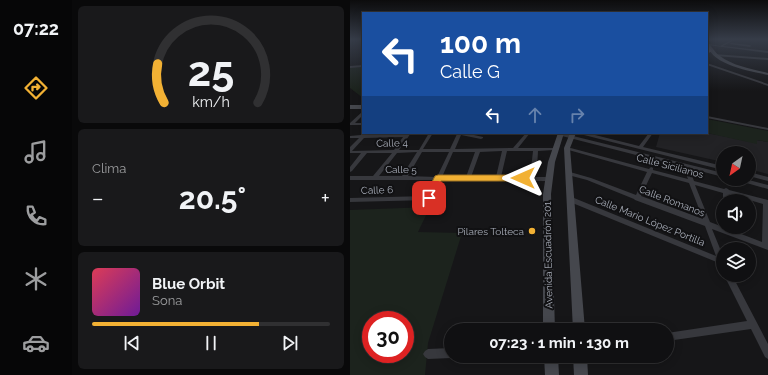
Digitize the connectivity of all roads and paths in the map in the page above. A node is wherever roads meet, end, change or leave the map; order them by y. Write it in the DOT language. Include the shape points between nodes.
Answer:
graph roads {
  1 [pos="713,56"];
  2 [pos="718,56"];
  3 [pos="735,56"];
  4 [pos="768,59"];
  5 [pos="708,64"];
  6 [pos="362,65"];
  7 [pos="350,67"];
  8 [pos="768,75"];
  9 [pos="768,85"];
  10 [pos="350,106"];
  11 [pos="362,106"];
  12 [pos="362,114"];
  13 [pos="708,117"];
  14 [pos="351,124"];
  15 [pos="362,124"];
  16 [pos="768,129"];
  17 [pos="365,134"];
  18 [pos="430,134"];
  19 [pos="459,134"];
  20 [pos="472,134"];
  21 [pos="527,134"];
  22 [pos="560,134"];
  23 [pos="572,134"];
  24 [pos="586,134"];
  25 [pos="650,134"];
  26 [pos="407,135"];
  27 [pos="350,137"];
  28 [pos="362,137"];
  29 [pos="481,138"];
  30 [pos="640,147"];
  31 [pos="567,148"];
  32 [pos="536,149"];
  33 [pos="554,149"];
  34 [pos="478,150"];
  35 [pos="506,150"];
  36 [pos="514,150"];
  37 [pos="350,151"];
  38 [pos="420,151"];
  39 [pos="451,151"];
  40 [pos="365,152"];
  41 [pos="394,152"];
  42 [pos="659,159"];
  43 [pos="685,165"];
  44 [pos="716,166"];
  45 [pos="534,169"];
  46 [pos="350,170"];
  47 [pos="651,170"];
  48 [pos="716,173"];
  49 [pos="570,174"];
  50 [pos="756,176"];
  51 [pos="350,178"];
  52 [pos="375,178"];
  53 [pos="404,178"];
  54 [pos="438,178"];
  55 [pos="468,178"];
  56 [pos="498,178"];
  57 [pos="548,179"];
  58 [pos="768,179"];
  59 [pos="691,181"];
  60 [pos="756,184"];
  61 [pos="768,187"];
  62 [pos="726,190"];
  63 [pos="726,194"];
  64 [pos="638,198"];
  65 [pos="350,200"];
  66 [pos="572,200"];
  67 [pos="767,202"];
  68 [pos="707,224"];
  69 [pos="716,226"];
  70 [pos="738,234"];
  71 [pos="716,247"];
  72 [pos="767,247"];
  73 [pos="716,260"];
  74 [pos="731,282"];
  75 [pos="549,323"];
  76 [pos="579,323"];
  77 [pos="752,325"];
  78 [pos="674,336"];
  79 [pos="444,353"];
  80 [pos="428,354"];
  81 [pos="768,354"];
  82 [pos="551,363"];
  83 [pos="581,363"];
  84 [pos="552,375"];
  85 [pos="582,375"];
  1 -- 8 [label="main road" via="733,67"];
  2 -- 8 [label="main road" via="736,66"];
  3 -- 4 [label="street"];
  5 -- 9 [label="street"];
  6 -- 7 [label="street"];
  10 -- 11 [label="main road"];
  12 -- 14 [label="street"];
  13 -- 16 [label="street"];
  14 -- 15 [label="street"];
  17 -- 28 [label="street"];
  18 -- 38 [label="street"];
  19 -- 39 [label="street"];
  20 -- 29 [label="street"];
  21 -- 36 [label="street"];
  22 -- 33 [label="main road, Avenida Escuadrón 201"];
  23 -- 31 [label="main road"];
  23 -- 42 [label="street"];
  24 -- 30 [label="street"];
  25 -- 30 [label="street"];
  26 -- 28 [label="street"];
  26 -- 41 [label="street"];
  27 -- 28 [label="street"];
  28 -- 37 [label="street"];
  30 -- 42 [label="street"];
  30 -- 44 [label="street"];
  31 -- 47 [label="street, Calle Sicilianos"];
  31 -- 49 [label="main road"];
  32 -- 33 [label="street, Calle 4"];
  32 -- 36 [label="street, Calle 4"];
  32 -- 45 [label="street"];
  33 -- 57 [label="main road, Avenida Escuadrón 201"];
  34 -- 35 [label="street, Calle 4"];
  34 -- 39 [label="street, Calle 4"];
  34 -- 55 [label="street"];
  35 -- 36 [label="street, Calle 4"];
  35 -- 56 [label="street"];
  37 -- 40 [label="street, Calle 4"];
  38 -- 39 [label="street, Calle 4"];
  38 -- 41 [label="street, Calle 4"];
  38 -- 53 [label="street"];
  39 -- 54 [label="street"];
  40 -- 41 [label="street, Calle 4"];
  40 -- 46 [label="street"];
  41 -- 52 [label="street"];
  42 -- 43 [label="street"];
  43 -- 48 [label="street"];
  43 -- 59 [label="street"];
  47 -- 59 [label="street, Calle Sicilianos"];
  47 -- 64 [label="street"];
  49 -- 64 [label="street, Calle Romanos"];
  49 -- 66 [label="main road"];
  50 -- 58 [label="street"];
  51 -- 52 [label="street, Calle 5"];
  52 -- 53 [label="street, Calle 5"];
  53 -- 54 [label="street, Calle 5"];
  54 -- 55 [label="street, Calle 5"];
  54 -- 65 [label="street, Calle 6" via="429,198"];
  55 -- 56 [label="street, Calle 5"];
  56 -- 57 [label="street, Calle 5"];
  57 -- 75 [label="main road, Avenida Escuadrón 201"];
  59 -- 62 [label="street, Calle Sicilianos"];
  59 -- 68 [label="street"];
  60 -- 61 [label="street"];
  62 -- 63 [label="street"];
  62 -- 67 [label="street, Calle Sicilianos"];
  64 -- 68 [label="street, Calle Romanos"];
  66 -- 73 [label="street, Calle Mario López Portilla"];
  66 -- 76 [label="main road"];
  67 -- 72 [label="street"];
  68 -- 69 [label="street, Calle Romanos"];
  68 -- 71 [label="street"];
  70 -- 72 [label="street, Calle Romanos"];
  74 -- 77 [label="street"];
  77 -- 78 [label="street"];
  77 -- 81 [label="street"];
  79 -- 80 [label="street"];
  82 -- 84 [label="main road"];
  83 -- 85 [label="main road"];
}
